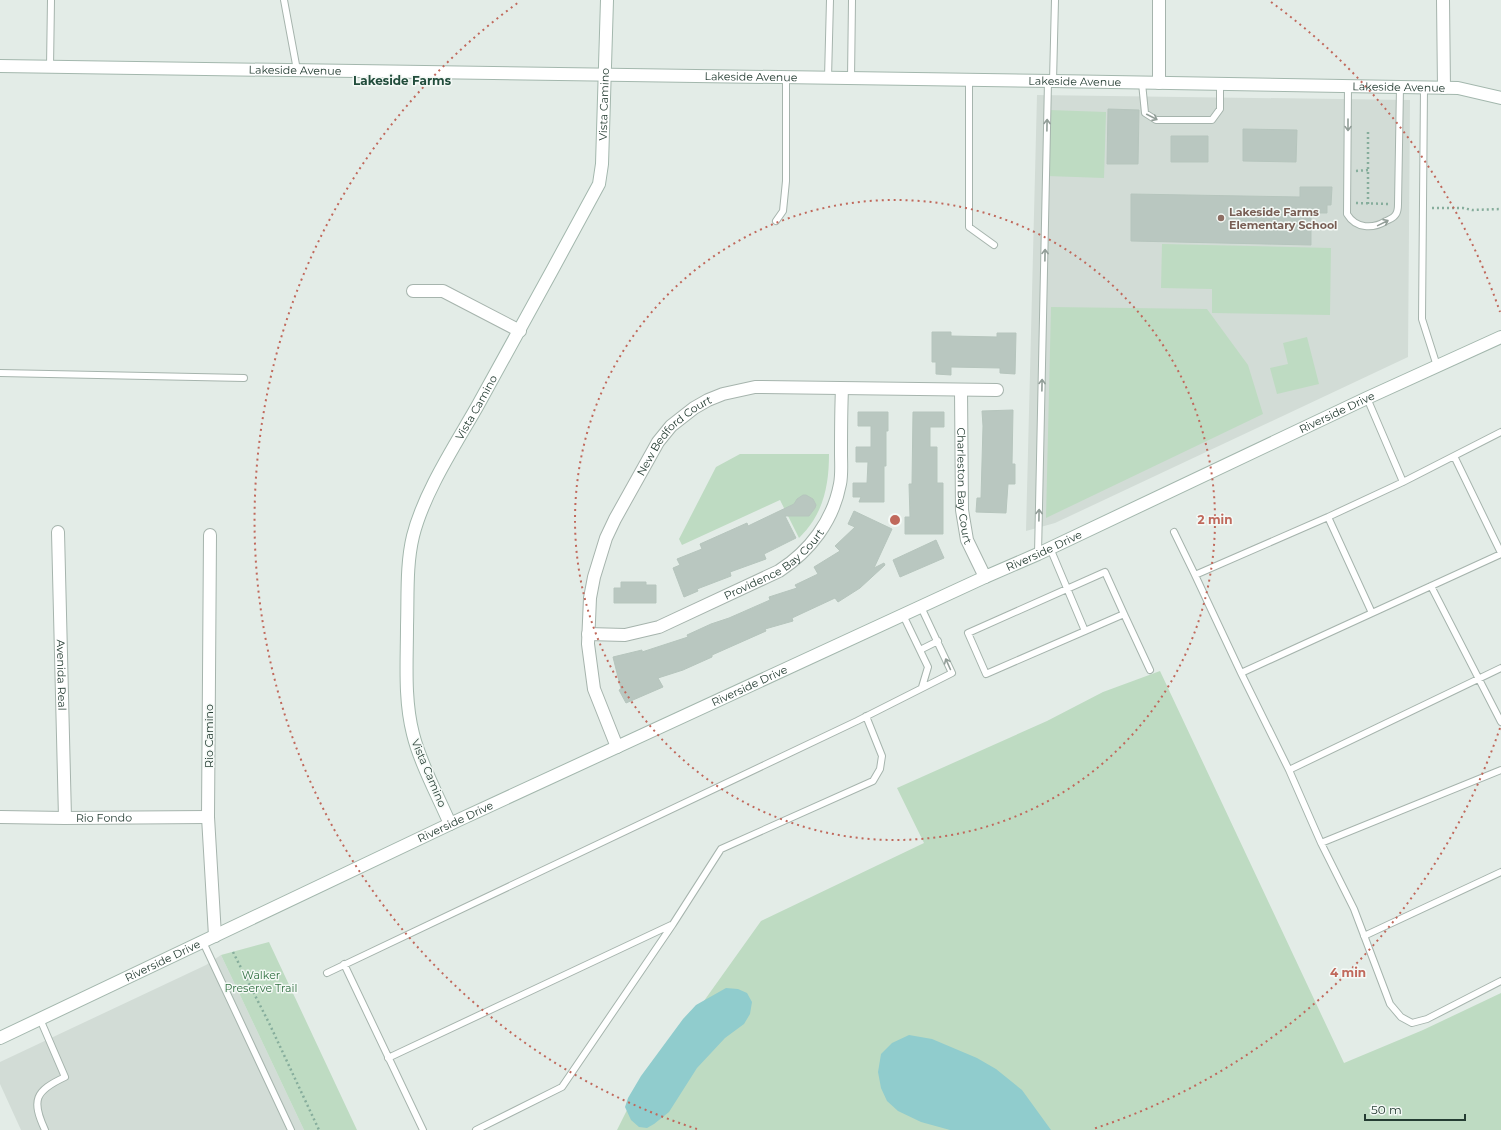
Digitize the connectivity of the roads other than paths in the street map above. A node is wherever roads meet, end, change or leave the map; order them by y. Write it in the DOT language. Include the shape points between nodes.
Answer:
graph roads {
  1 [pos="51,0"];
  2 [pos="284,0"];
  3 [pos="607,0"];
  4 [pos="830,0"];
  5 [pos="852,0"];
  6 [pos="1055,0"];
  7 [pos="1160,0"];
  8 [pos="1443,0"];
  9 [pos="0,66"];
  10 [pos="50,67"];
  11 [pos="297,70"];
  12 [pos="605,74"];
  13 [pos="786,77"];
  14 [pos="828,78"];
  15 [pos="852,79"];
  16 [pos="969,80"];
  17 [pos="1051,81"];
  18 [pos="1142,83"];
  19 [pos="1159,83"];
  20 [pos="1220,84"];
  21 [pos="1348,86"];
  22 [pos="1400,87"];
  23 [pos="1424,88"];
  24 [pos="1444,88"];
  25 [pos="1501,98"];
  26 [pos="776,221"];
  27 [pos="994,245"];
  28 [pos="413,291"];
  29 [pos="520,331"];
  30 [pos="1501,337"];
  31 [pos="1437,366"];
  32 [pos="0,373"];
  33 [pos="244,378"];
  34 [pos="842,389"];
  35 [pos="961,390"];
  36 [pos="997,390"];
  37 [pos="1367,398"];
  38 [pos="1501,432"];
  39 [pos="1454,456"];
  40 [pos="1403,482"];
  41 [pos="1328,517"];
  42 [pos="58,532"];
  43 [pos="1174,532"];
  44 [pos="210,536"];
  45 [pos="1050,548"];
  46 [pos="1038,554"];
  47 [pos="1501,554"];
  48 [pos="1195,575"];
  49 [pos="985,577"];
  50 [pos="1431,586"];
  51 [pos="1067,589"];
  52 [pos="921,607"];
  53 [pos="1124,614"];
  54 [pos="1372,614"];
  55 [pos="903,615"];
  56 [pos="1085,631"];
  57 [pos="588,634"];
  58 [pos="938,641"];
  59 [pos="920,650"];
  60 [pos="1501,668"];
  61 [pos="1150,670"];
  62 [pos="1241,673"];
  63 [pos="1479,678"];
  64 [pos="922,687"];
  65 [pos="866,716"];
  66 [pos="1501,722"];
  67 [pos="617,747"];
  68 [pos="1289,770"];
  69 [pos="1501,770"];
  70 [pos="0,816"];
  71 [pos="208,817"];
  72 [pos="65,818"];
  73 [pos="450,824"];
  74 [pos="1321,843"];
  75 [pos="1501,872"];
  76 [pos="673,924"];
  77 [pos="216,936"];
  78 [pos="1364,936"];
  79 [pos="203,942"];
  80 [pos="344,964"];
  81 [pos="327,973"];
  82 [pos="1501,981"];
  83 [pos="40,1019"];
  84 [pos="0,1038"];
  85 [pos="388,1058"];
  86 [pos="45,1130"];
  87 [pos="291,1130"];
  88 [pos="423,1130"];
  89 [pos="476,1130"];
  1 -- 10 [label="lane"];
  2 -- 11 [label="lane"];
  3 -- 12 [label="street, Vista Camino"];
  4 -- 14 [label="lane"];
  5 -- 15 [label="lane"];
  6 -- 17 [label="lane"];
  7 -- 19 [label="street"];
  8 -- 24 [label="street"];
  9 -- 10 [label="street, Lakeside Avenue"];
  10 -- 11 [label="street, Lakeside Avenue"];
  11 -- 12 [label="street, Lakeside Avenue"];
  12 -- 13 [label="street, Lakeside Avenue"];
  12 -- 29 [label="street, Vista Camino" via="599,184"];
  13 -- 14 [label="street, Lakeside Avenue"];
  13 -- 26 [label="lane" via="786,181 783,211"];
  14 -- 15 [label="street, Lakeside Avenue"];
  15 -- 16 [label="street, Lakeside Avenue"];
  16 -- 17 [label="street, Lakeside Avenue"];
  16 -- 27 [label="lane" via="969,227"];
  17 -- 18 [label="street, Lakeside Avenue"];
  46 -- 17 [label="lane, one-way"];
  18 -- 19 [label="street, Lakeside Avenue"];
  18 -- 20 [label="lane, one-way" via="1145,113 1156,120 1212,120 1220,109"];
  19 -- 20 [label="street, Lakeside Avenue"];
  20 -- 21 [label="street, Lakeside Avenue"];
  21 -- 22 [label="street, Lakeside Avenue"];
  21 -- 22 [label="lane, one-way" via="1347,214 1351,220 1365,226 1380,225 1396,214"];
  22 -- 23 [label="street, Lakeside Avenue"];
  23 -- 24 [label="street, Lakeside Avenue"];
  23 -- 31 [label="lane" via="1422,319"];
  24 -- 25 [label="street, Lakeside Avenue" via="1458,88"];
  28 -- 29 [label="street" via="443,291"];
  29 -- 73 [label="street, Vista Camino" via="430,492 413,538 408,576 406,693 417,749"];
  30 -- 31 [label="street, Riverside Drive"];
  31 -- 37 [label="street, Riverside Drive"];
  32 -- 33 [label="lane"];
  34 -- 35 [label="street, New Bedford Court"];
  34 -- 57 [label="street, Providence Bay Court" via="839,489 825,524 804,551 779,571 659,627 625,635"];
  34 -- 57 [label="street, New Bedford Court" via="755,387 739,390 708,400 671,426 658,442 606,538 593,584"];
  35 -- 36 [label="street, New Bedford Court"];
  35 -- 49 [label="street, Charleston Bay Court" via="962,510 967,540"];
  37 -- 40 [label="lane"];
  37 -- 45 [label="street, Riverside Drive"];
  38 -- 39 [label="lane"];
  39 -- 40 [label="lane"];
  39 -- 47 [label="lane"];
  40 -- 41 [label="lane"];
  41 -- 48 [label="lane"];
  41 -- 54 [label="lane"];
  42 -- 72 [label="street, Avenida Real"];
  43 -- 48 [label="lane"];
  44 -- 71 [label="street, Rio Camino"];
  45 -- 46 [label="street, Riverside Drive"];
  45 -- 51 [label="lane"];
  46 -- 49 [label="street, Riverside Drive"];
  47 -- 50 [label="lane"];
  48 -- 62 [label="lane"];
  49 -- 52 [label="street, Riverside Drive"];
  50 -- 54 [label="lane"];
  50 -- 63 [label="lane"];
  51 -- 53 [label="lane" via="1106,572"];
  51 -- 56 [label="lane"];
  51 -- 56 [label="lane" via="968,633 986,674"];
  52 -- 55 [label="street, Riverside Drive"];
  52 -- 58 [label="lane"];
  53 -- 56 [label="lane"];
  53 -- 61 [label="lane"];
  54 -- 62 [label="lane"];
  55 -- 59 [label="lane"];
  55 -- 67 [label="street, Riverside Drive"];
  57 -- 67 [label="street, New Bedford Court" via="594,689"];
  58 -- 59 [label="lane"];
  64 -- 58 [label="lane, one-way" via="952,673"];
  59 -- 64 [label="lane" via="928,667"];
  60 -- 63 [label="lane"];
  62 -- 68 [label="lane"];
  63 -- 66 [label="lane"];
  63 -- 68 [label="lane"];
  64 -- 65 [label="lane"];
  65 -- 76 [label="lane" via="882,756 880,769 873,781 721,849"];
  65 -- 80 [label="lane"];
  67 -- 73 [label="street, Riverside Drive"];
  68 -- 74 [label="lane"];
  69 -- 74 [label="lane"];
  70 -- 72 [label="street, Rio Fondo"];
  71 -- 72 [label="street, Rio Fondo"];
  71 -- 77 [label="street, Rio Camino"];
  73 -- 77 [label="street, Riverside Drive"];
  74 -- 78 [label="lane"];
  75 -- 78 [label="lane"];
  76 -- 85 [label="lane"];
  76 -- 89 [label="lane" via="562,1087"];
  77 -- 79 [label="street, Riverside Drive"];
  78 -- 82 [label="lane" via="1390,1004 1401,1017 1412,1023 1427,1019"];
  79 -- 83 [label="street, Riverside Drive"];
  79 -- 87 [label="lane"];
  80 -- 81 [label="lane"];
  80 -- 85 [label="lane"];
  83 -- 84 [label="street, Riverside Drive"];
  83 -- 86 [label="lane" via="65,1077 47,1086 40,1095 37,1111"];
  85 -- 88 [label="lane"];
}
